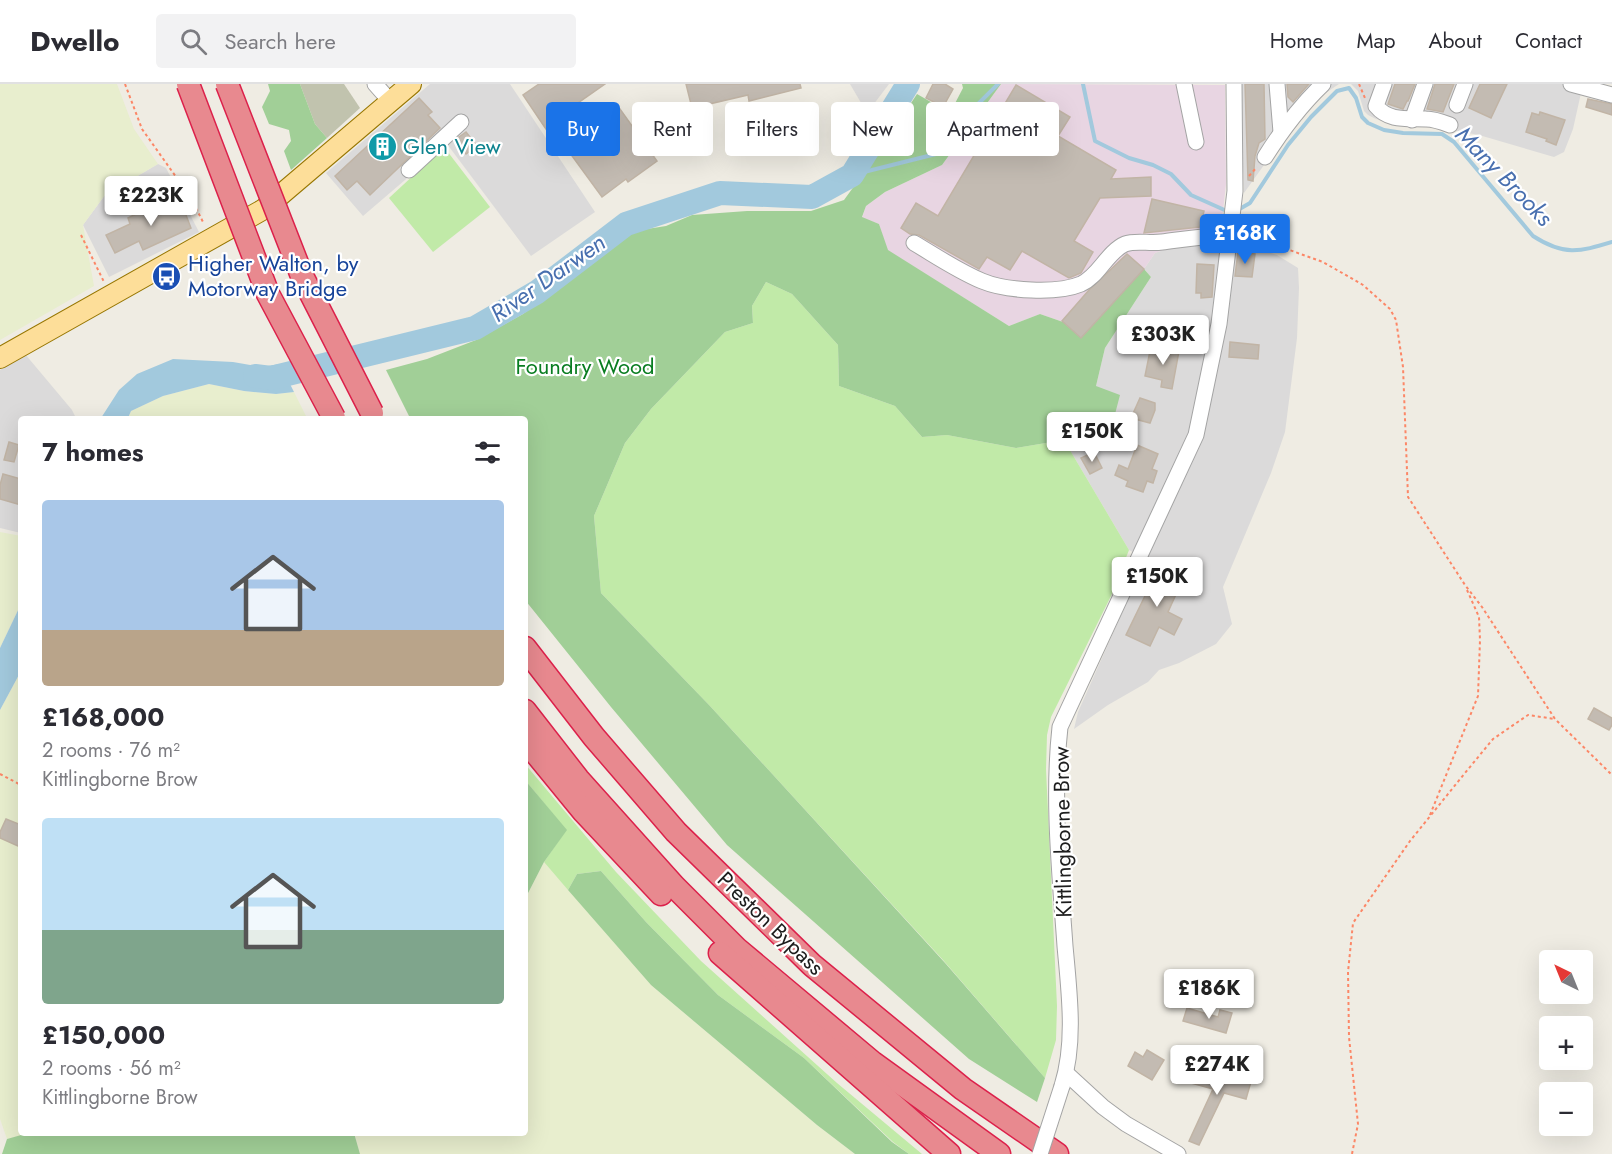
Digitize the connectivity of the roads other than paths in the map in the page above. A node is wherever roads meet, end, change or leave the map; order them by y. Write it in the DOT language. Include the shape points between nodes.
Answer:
graph roads {
  1 [pos="188,84"];
  2 [pos="227,84"];
  3 [pos="375,84"];
  4 [pos="411,84"];
  5 [pos="1184,84"];
  6 [pos="1234,84"];
  7 [pos="1277,84"];
  8 [pos="1323,84"];
  9 [pos="1384,84"];
  10 [pos="1425,84"];
  11 [pos="1465,84"];
  12 [pos="1571,84"];
  13 [pos="1612,95"];
  14 [pos="390,101"];
  15 [pos="1457,105"];
  16 [pos="1412,120"];
  17 [pos="461,122"];
  18 [pos="1450,125"];
  19 [pos="1281,132"];
  20 [pos="1196,142"];
  21 [pos="1265,157"];
  22 [pos="409,170"];
  23 [pos="1230,236"];
  24 [pos="914,243"];
  25 [pos="0,358"];
  26 [pos="333,416"];
  27 [pos="374,416"];
  28 [pos="528,652"];
  29 [pos="528,715"];
  30 [pos="528,744"];
  31 [pos="1064,1080"];
  32 [pos="949,1154"];
  33 [pos="999,1154"];
  34 [pos="1040,1154"];
  35 [pos="1057,1154"];
  36 [pos="1178,1154"];
  1 -- 26 [label="highway, bridge" via="268,294"];
  2 -- 27 [label="highway, bridge" via="302,276"];
  3 -- 14 [label="street"];
  4 -- 14 [label="main road"];
  5 -- 20 [label="street"];
  6 -- 23 [label="street, Kittlingborne Brow" via="1234,199"];
  7 -- 19 [label="street"];
  8 -- 19 [label="street"];
  9 -- 16 [label="street" via="1376,106 1392,117"];
  10 -- 16 [label="street"];
  11 -- 15 [label="street"];
  12 -- 13 [label="street"];
  14 -- 25 [label="main road" via="264,209"];
  16 -- 18 [label="street"];
  17 -- 22 [label="street"];
  19 -- 21 [label="street"];
  23 -- 24 [label="street" via="1126,244 1083,283 1046,290 983,282"];
  23 -- 31 [label="street, Kittlingborne Brow" via="1219,324 1196,435 1060,727 1057,799 1070,1019"];
  28 -- 35 [label="highway, Preston Bypass" via="594,737 676,832 812,965 963,1089"];
  29 -- 33 [label="highway" via="578,779 737,949 873,1063"];
  30 -- 32 [label="highway" via="584,812 731,964"];
  31 -- 34 [label="street, Kittlingborne Brow, bridge"];
  31 -- 36 [label="street" via="1118,1119"];
}
